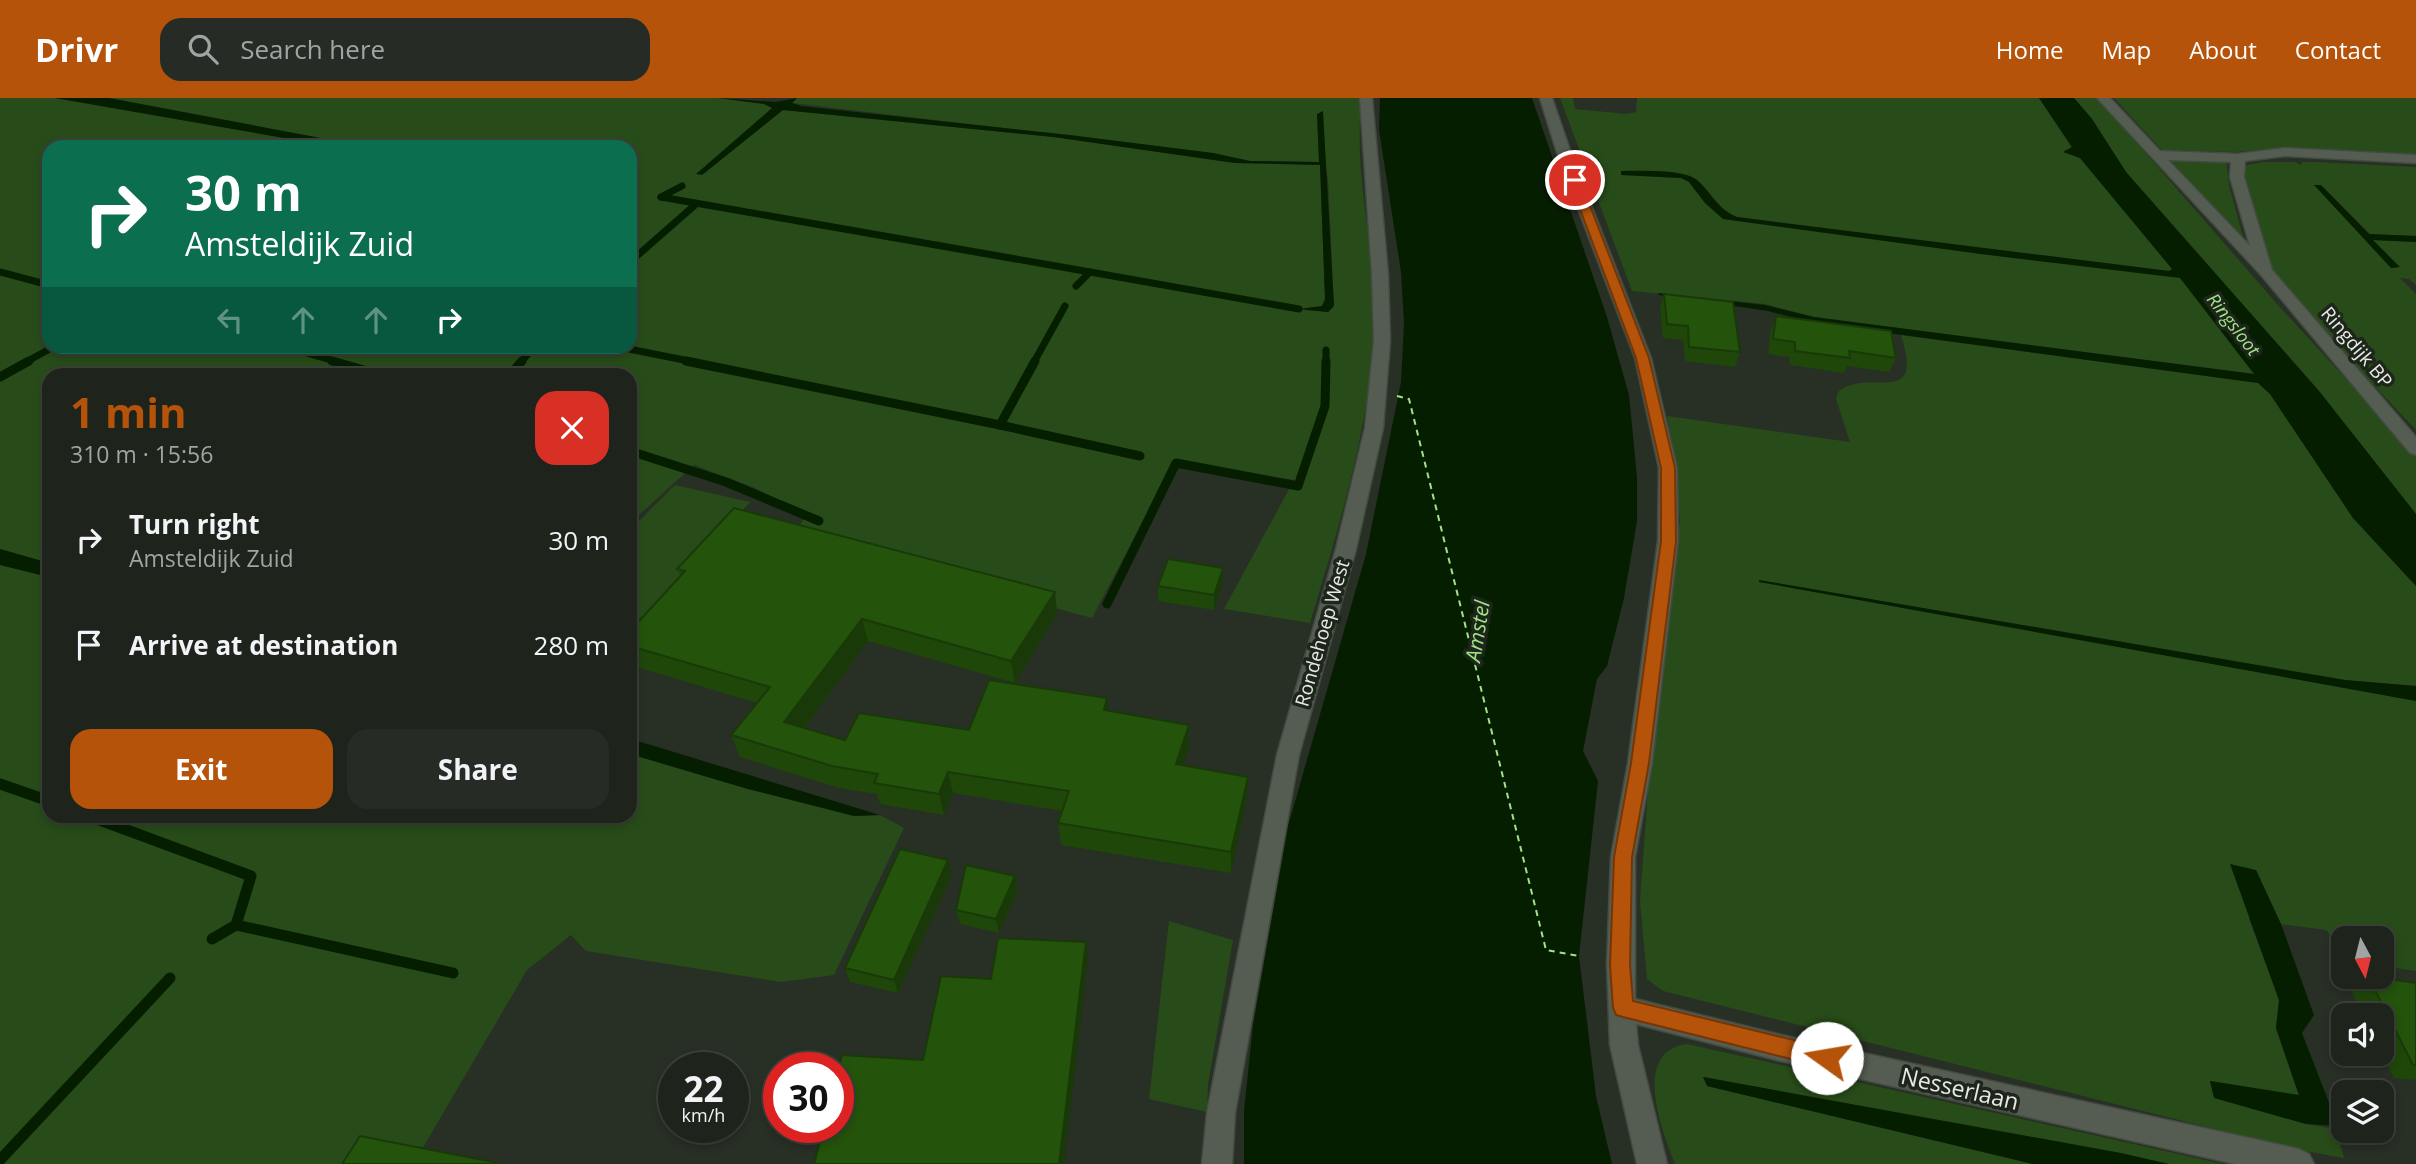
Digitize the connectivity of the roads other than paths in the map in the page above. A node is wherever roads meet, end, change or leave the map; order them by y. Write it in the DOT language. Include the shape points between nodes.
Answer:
graph roads {
  1 [pos="1366,98"];
  2 [pos="1546,98"];
  3 [pos="2103,98"];
  4 [pos="2154,155"];
  5 [pos="2238,158"];
  6 [pos="2416,159"];
  7 [pos="2266,272"];
  8 [pos="2416,449"];
  9 [pos="1623,1008"];
  10 [pos="1217,1164"];
  11 [pos="1652,1164"];
  12 [pos="2299,1164"];
  1 -- 10 [label="street, Rondehoep West" via="1382,341 1374,428 1346,549 1288,755 1221,1113"];
  2 -- 9 [label="street" via="1643,358 1668,468 1665,564 1623,857"];
  3 -- 4 [label="street, Ringdijk BP"];
  4 -- 5 [label="street"];
  4 -- 7 [label="street, Ringdijk BP"];
  5 -- 6 [label="street" via="2284,152"];
  5 -- 7 [label="street, Ringdijk BP" via="2237,177"];
  7 -- 8 [label="street, Ringdijk BP"];
  9 -- 11 [label="street" via="1624,1045"];
  9 -- 12 [label="street, Nesserlaan"];
}
